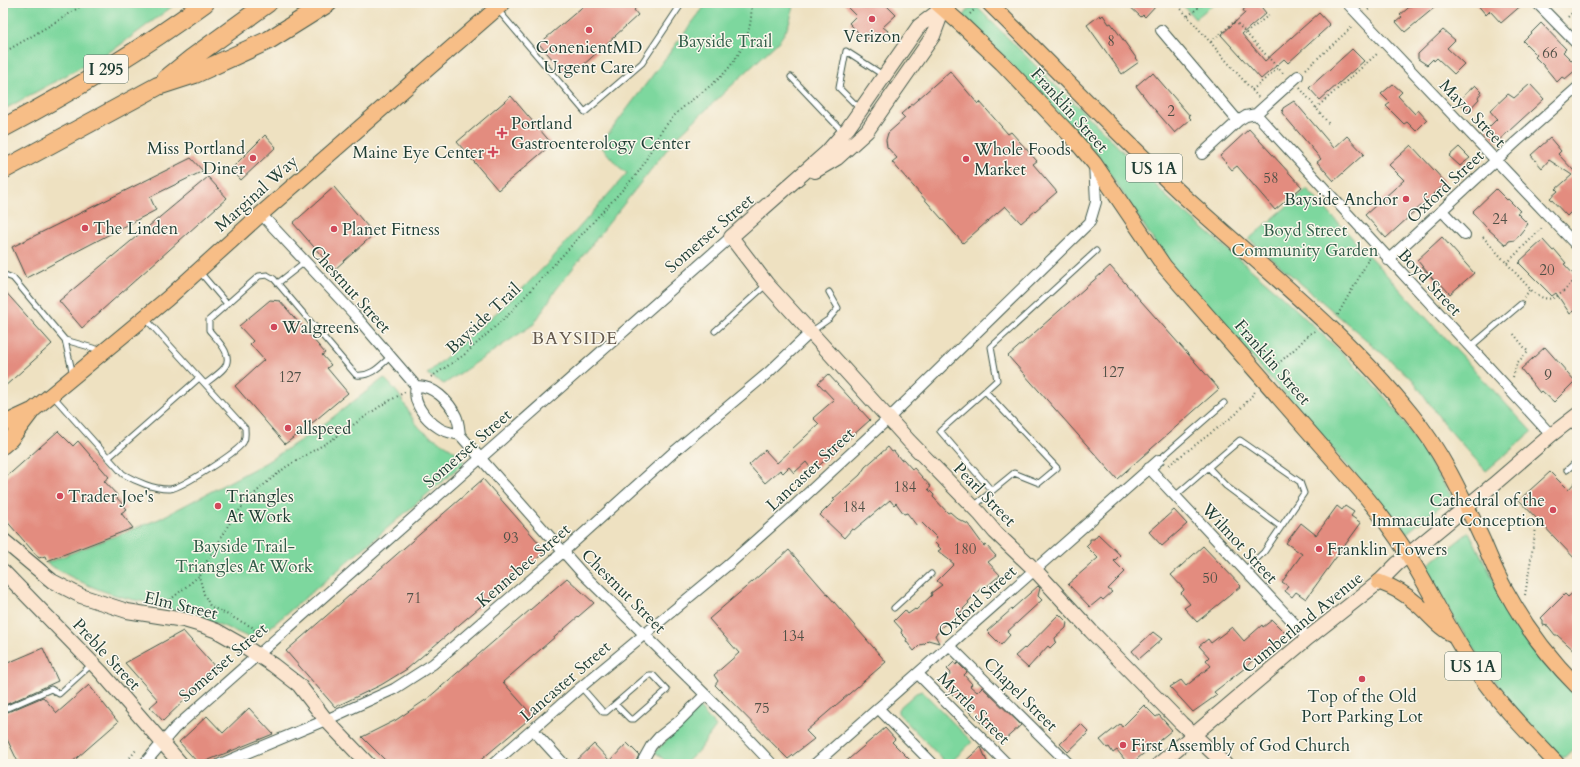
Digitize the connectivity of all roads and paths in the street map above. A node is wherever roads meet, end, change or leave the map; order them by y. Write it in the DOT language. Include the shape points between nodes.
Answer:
graph roads {
  1 [pos="85,3"];
  2 [pos="205,3"];
  3 [pos="268,3"];
  4 [pos="328,3"];
  5 [pos="682,3"];
  6 [pos="751,3"];
  7 [pos="989,3"];
  8 [pos="1176,3"];
  9 [pos="1204,3"];
  10 [pos="1347,3"];
  11 [pos="1377,3"];
  12 [pos="1537,3"];
  13 [pos="943,5"];
  14 [pos="500,6"];
  15 [pos="1577,8"];
  16 [pos="1368,10"];
  17 [pos="1269,15"];
  18 [pos="1188,17"];
  19 [pos="1568,17"];
  20 [pos="1353,26"];
  21 [pos="1161,30"];
  22 [pos="1246,33"];
  23 [pos="1210,42"];
  24 [pos="1577,44"];
  25 [pos="1378,52"];
  26 [pos="3,53"];
  27 [pos="1278,68"];
  28 [pos="885,76"];
  29 [pos="1298,76"];
  30 [pos="791,77"];
  31 [pos="158,86"];
  32 [pos="1577,88"];
  33 [pos="1252,90"];
  34 [pos="1259,98"];
  35 [pos="1316,108"];
  36 [pos="861,110"];
  37 [pos="1256,114"];
  38 [pos="1238,121"];
  39 [pos="1329,124"];
  40 [pos="3,128"];
  41 [pos="844,133"];
  42 [pos="1202,154"];
  43 [pos="1496,161"];
  44 [pos="1094,163"];
  45 [pos="3,170"];
  46 [pos="795,182"];
  47 [pos="1442,211"];
  48 [pos="261,214"];
  49 [pos="1544,226"];
  50 [pos="1465,235"];
  51 [pos="731,237"];
  52 [pos="1483,237"];
  53 [pos="1577,246"];
  54 [pos="1096,251"];
  55 [pos="1388,260"];
  56 [pos="306,261"];
  57 [pos="1507,263"];
  58 [pos="1577,264"];
  59 [pos="198,270"];
  60 [pos="3,276"];
  61 [pos="278,283"];
  62 [pos="767,284"];
  63 [pos="1531,289"];
  64 [pos="829,292"];
  65 [pos="1523,297"];
  66 [pos="227,304"];
  67 [pos="1521,304"];
  68 [pos="145,317"];
  69 [pos="715,331"];
  70 [pos="810,333"];
  71 [pos="1513,333"];
  72 [pos="65,340"];
  73 [pos="1469,348"];
  74 [pos="104,351"];
  75 [pos="390,357"];
  76 [pos="73,376"];
  77 [pos="199,378"];
  78 [pos="1512,378"];
  79 [pos="205,384"];
  80 [pos="416,386"];
  81 [pos="985,391"];
  82 [pos="52,395"];
  83 [pos="1224,403"];
  84 [pos="33,410"];
  85 [pos="889,418"];
  86 [pos="1576,419"];
  87 [pos="3,424"];
  88 [pos="460,435"];
  89 [pos="1551,435"];
  90 [pos="3,446"];
  91 [pos="108,458"];
  92 [pos="482,459"];
  93 [pos="1159,460"];
  94 [pos="1577,461"];
  95 [pos="1208,467"];
  96 [pos="1149,468"];
  97 [pos="1567,470"];
  98 [pos="992,491"];
  99 [pos="1175,496"];
  100 [pos="1467,506"];
  101 [pos="973,507"];
  102 [pos="1281,527"];
  103 [pos="1536,528"];
  104 [pos="3,540"];
  105 [pos="563,552"];
  106 [pos="1408,555"];
  107 [pos="1035,570"];
  108 [pos="1244,570"];
  109 [pos="3,571"];
  110 [pos="931,574"];
  111 [pos="199,576"];
  112 [pos="1379,582"];
  113 [pos="1524,598"];
  114 [pos="170,600"];
  115 [pos="894,608"];
  116 [pos="644,634"];
  117 [pos="1456,637"];
  118 [pos="1308,638"];
  119 [pos="950,646"];
  120 [pos="258,655"];
  121 [pos="93,664"];
  122 [pos="918,674"];
  123 [pos="1577,686"];
  124 [pos="581,687"];
  125 [pos="706,695"];
  126 [pos="615,704"];
  127 [pos="878,708"];
  128 [pos="3,710"];
  129 [pos="326,720"];
  130 [pos="532,730"];
  131 [pos="1194,735"];
  132 [pos="162,741"];
  133 [pos="136,750"];
  134 [pos="125,764"];
  135 [pos="144,764"];
  136 [pos="181,764"];
  137 [pos="220,764"];
  138 [pos="368,764"];
  139 [pos="493,764"];
  140 [pos="564,764"];
  141 [pos="641,764"];
  142 [pos="772,764"];
  143 [pos="815,764"];
  144 [pos="933,764"];
  145 [pos="1007,764"];
  146 [pos="1069,764"];
  147 [pos="1160,764"];
  148 [pos="1225,764"];
  149 [pos="1557,764"];
  1 -- 26 [label="path"];
  2 -- 40 [label="highway, I 295" via="86,82"];
  3 -- 31 [label="highway, I 295"];
  4 -- 31 [label="highway" via="269,40 195,74"];
  5 -- 14 [label="lane" via="642,63 585,112"];
  6 -- 80 [label="path, Bayside Trail" via="747,36 734,61 716,81 669,121 636,175 508,315 464,355"];
  7 -- 100 [label="main road, Franklin Street / US 1A" via="1146,162 1348,343 1414,416"];
  8 -- 18 [label="path"];
  9 -- 18 [label="path"];
  10 -- 43 [label="street, Mayo Street"];
  11 -- 16 [label="path"];
  12 -- 24 [label="street"];
  13 -- 28 [label="street, Somerset Street" via="919,26"];
  13 -- 44 [label="main road, Franklin Street / US 1A" via="1026,87"];
  13 -- 46 [label="street, Somerset Street" via="933,36 867,131 837,158"];
  14 -- 48 [label="main road, Marginal Way"];
  15 -- 19 [label="path"];
  17 -- 22 [label="path"];
  18 -- 23 [label="path"];
  20 -- 29 [label="path"];
  21 -- 38 [label="street"];
  22 -- 23 [label="path" via="1235,21"];
  22 -- 27 [label="path"];
  23 -- 33 [label="path"];
  25 -- 35 [label="path"];
  27 -- 29 [label="path" via="1283,74"];
  27 -- 33 [label="path"];
  28 -- 36 [label="street, Somerset Street"];
  28 -- 36 [label="lane" via="846,50 839,88"];
  29 -- 35 [label="path" via="1298,86"];
  29 -- 37 [label="street"];
  30 -- 41 [label="lane"];
  31 -- 45 [label="highway, I 295"];
  32 -- 43 [label="street, Oxford Street"];
  33 -- 34 [label="path"];
  35 -- 39 [label="path"];
  36 -- 41 [label="street, Somerset Street"];
  37 -- 38 [label="street"];
  37 -- 55 [label="street, Boyd Street"];
  38 -- 42 [label="street"];
  41 -- 46 [label="street, Somerset Street"];
  43 -- 47 [label="street, Oxford Street"];
  43 -- 53 [label="street, Mayo Street"];
  44 -- 85 [label="street, Lancaster Street" via="1096,202 1090,222"];
  44 -- 106 [label="main road, Franklin Street / US 1A" via="1164,266 1366,497"];
  46 -- 51 [label="street, Somerset Street"];
  47 -- 50 [label="street"];
  47 -- 55 [label="street, Oxford Street"];
  48 -- 56 [label="street, Chestnut Street"];
  48 -- 59 [label="main road, Marginal Way"];
  49 -- 57 [label="path"];
  51 -- 62 [label="street, Pearl Street"];
  51 -- 92 [label="street, Somerset Street"];
  52 -- 57 [label="path"];
  54 -- 81 [label="lane" via="991,347 998,380"];
  55 -- 73 [label="street, Boyd Street"];
  56 -- 61 [label="lane"];
  56 -- 75 [label="street, Chestnut Street"];
  57 -- 63 [label="path"];
  58 -- 63 [label="path" via="1576,278 1554,299 1538,297"];
  59 -- 66 [label="lane"];
  59 -- 68 [label="main road, Marginal Way"];
  60 -- 72 [label="lane" via="13,278"];
  61 -- 66 [label="lane" via="267,275 258,276"];
  61 -- 75 [label="lane" via="356,375 364,376 372,372"];
  62 -- 69 [label="lane"];
  62 -- 70 [label="street, Pearl Street"];
  63 -- 65 [label="path"];
  64 -- 70 [label="lane" via="838,308 829,319"];
  66 -- 79 [label="lane" via="209,320 208,325 228,358 225,367"];
  67 -- 73 [label="lane"];
  68 -- 74 [label="main road, Marginal Way"];
  68 -- 77 [label="lane"];
  70 -- 85 [label="street, Pearl Street"];
  70 -- 105 [label="street, Kennebec Street"];
  71 -- 78 [label="path" via="1528,352 1517,363"];
  72 -- 74 [label="lane"];
  72 -- 76 [label="lane"];
  73 -- 89 [label="street, Boyd Street"];
  74 -- 76 [label="main road, Marginal Way"];
  75 -- 80 [label="street, Chestnut Street"];
  76 -- 82 [label="main road, Marginal Way"];
  77 -- 79 [label="lane"];
  77 -- 91 [label="lane"];
  79 -- 91 [label="lane" via="245,428 245,440 238,449 184,485 170,489 136,481 123,474"];
  80 -- 88 [label="street, Chestnut Street" via="428,388 446,402 456,416"];
  80 -- 88 [label="street, Chestnut Street" via="416,401 424,415 439,428"];
  80 -- 111 [label="path, Bayside Trail" via="286,467 266,483 232,519 203,565"];
  81 -- 98 [label="lane" via="940,432"];
  81 -- 98 [label="lane" via="1057,468 1039,483 1014,473"];
  82 -- 84 [label="main road, Marginal Way"];
  82 -- 91 [label="lane"];
  83 -- 93 [label="lane"];
  84 -- 87 [label="main road, Marginal Way"];
  84 -- 90 [label="main road, Marginal Way"];
  85 -- 101 [label="street, Pearl Street"];
  85 -- 116 [label="street, Lancaster Street" via="746,549"];
  86 -- 89 [label="street, Cumberland Avenue"];
  88 -- 92 [label="street, Chestnut Street"];
  89 -- 100 [label="street, Cumberland Avenue"];
  92 -- 105 [label="street, Chestnut Street"];
  92 -- 120 [label="street, Somerset Street"];
  93 -- 96 [label="street, Oxford Street"];
  94 -- 97 [label="lane"];
  95 -- 99 [label="lane"];
  95 -- 102 [label="lane" via="1226,486"];
  95 -- 102 [label="lane" via="1240,440 1300,482 1304,493"];
  96 -- 99 [label="street, Wilmot Street"];
  96 -- 107 [label="street, Oxford Street"];
  98 -- 101 [label="lane"];
  99 -- 108 [label="street, Wilmot Street"];
  100 -- 106 [label="street, Cumberland Avenue"];
  100 -- 123 [label="main road, Franklin Street / US 1A" via="1504,589 1518,612 1549,655"];
  101 -- 107 [label="street, Pearl Street"];
  102 -- 108 [label="lane" via="1264,552"];
  103 -- 113 [label="path"];
  104 -- 120 [label="street, Elm Street" via="52,582 81,596 127,611 201,625 227,636"];
  105 -- 116 [label="street, Chestnut Street"];
  105 -- 129 [label="street, Kennebec Street" via="433,664 394,689"];
  106 -- 112 [label="street, Cumberland Avenue"];
  106 -- 117 [label="main road, Franklin Street / US 1A"];
  107 -- 119 [label="street, Oxford Street"];
  107 -- 131 [label="street, Pearl Street" via="1091,631"];
  108 -- 118 [label="street, Wilmot Street"];
  109 -- 121 [label="street, Preble Street"];
  110 -- 115 [label="lane"];
  111 -- 114 [label="path"];
  111 -- 120 [label="path" via="210,606 254,628"];
  112 -- 117 [label="main road" via="1396,589 1417,604 1439,626"];
  112 -- 118 [label="street, Cumberland Avenue"];
  116 -- 124 [label="street, Lancaster Street"];
  116 -- 125 [label="street, Chestnut Street"];
  117 -- 149 [label="main road, Franklin Street / US 1A" via="1492,692"];
  118 -- 131 [label="street, Cumberland Avenue"];
  119 -- 122 [label="street, Oxford Street"];
  119 -- 146 [label="street, Chapel Street"];
  120 -- 129 [label="street, Elm Street" via="299,685"];
  120 -- 132 [label="street, Somerset Street"];
  121 -- 128 [label="lane" via="59,694 51,689"];
  121 -- 132 [label="street, Preble Street"];
  122 -- 127 [label="street, Oxford Street"];
  122 -- 145 [label="street, Myrtle Street"];
  124 -- 126 [label="lane" via="603,712"];
  124 -- 130 [label="street, Lancaster Street"];
  125 -- 141 [label="street" via="655,741"];
  125 -- 142 [label="street, Chestnut Street"];
  126 -- 126 [label="lane" via="649,675 653,675 667,690 634,719 630,719"];
  127 -- 143 [label="street, Oxford Street"];
  127 -- 144 [label="street"];
  129 -- 137 [label="street, Kennebec Street"];
  129 -- 138 [label="street, Elm Street"];
  130 -- 139 [label="street, Lancaster Street"];
  130 -- 140 [label="street"];
  131 -- 147 [label="street, Cumberland Avenue"];
  131 -- 148 [label="street, Pearl Street"];
  132 -- 135 [label="street"];
  132 -- 136 [label="street, Preble Street"];
  133 -- 134 [label="path"];
}
